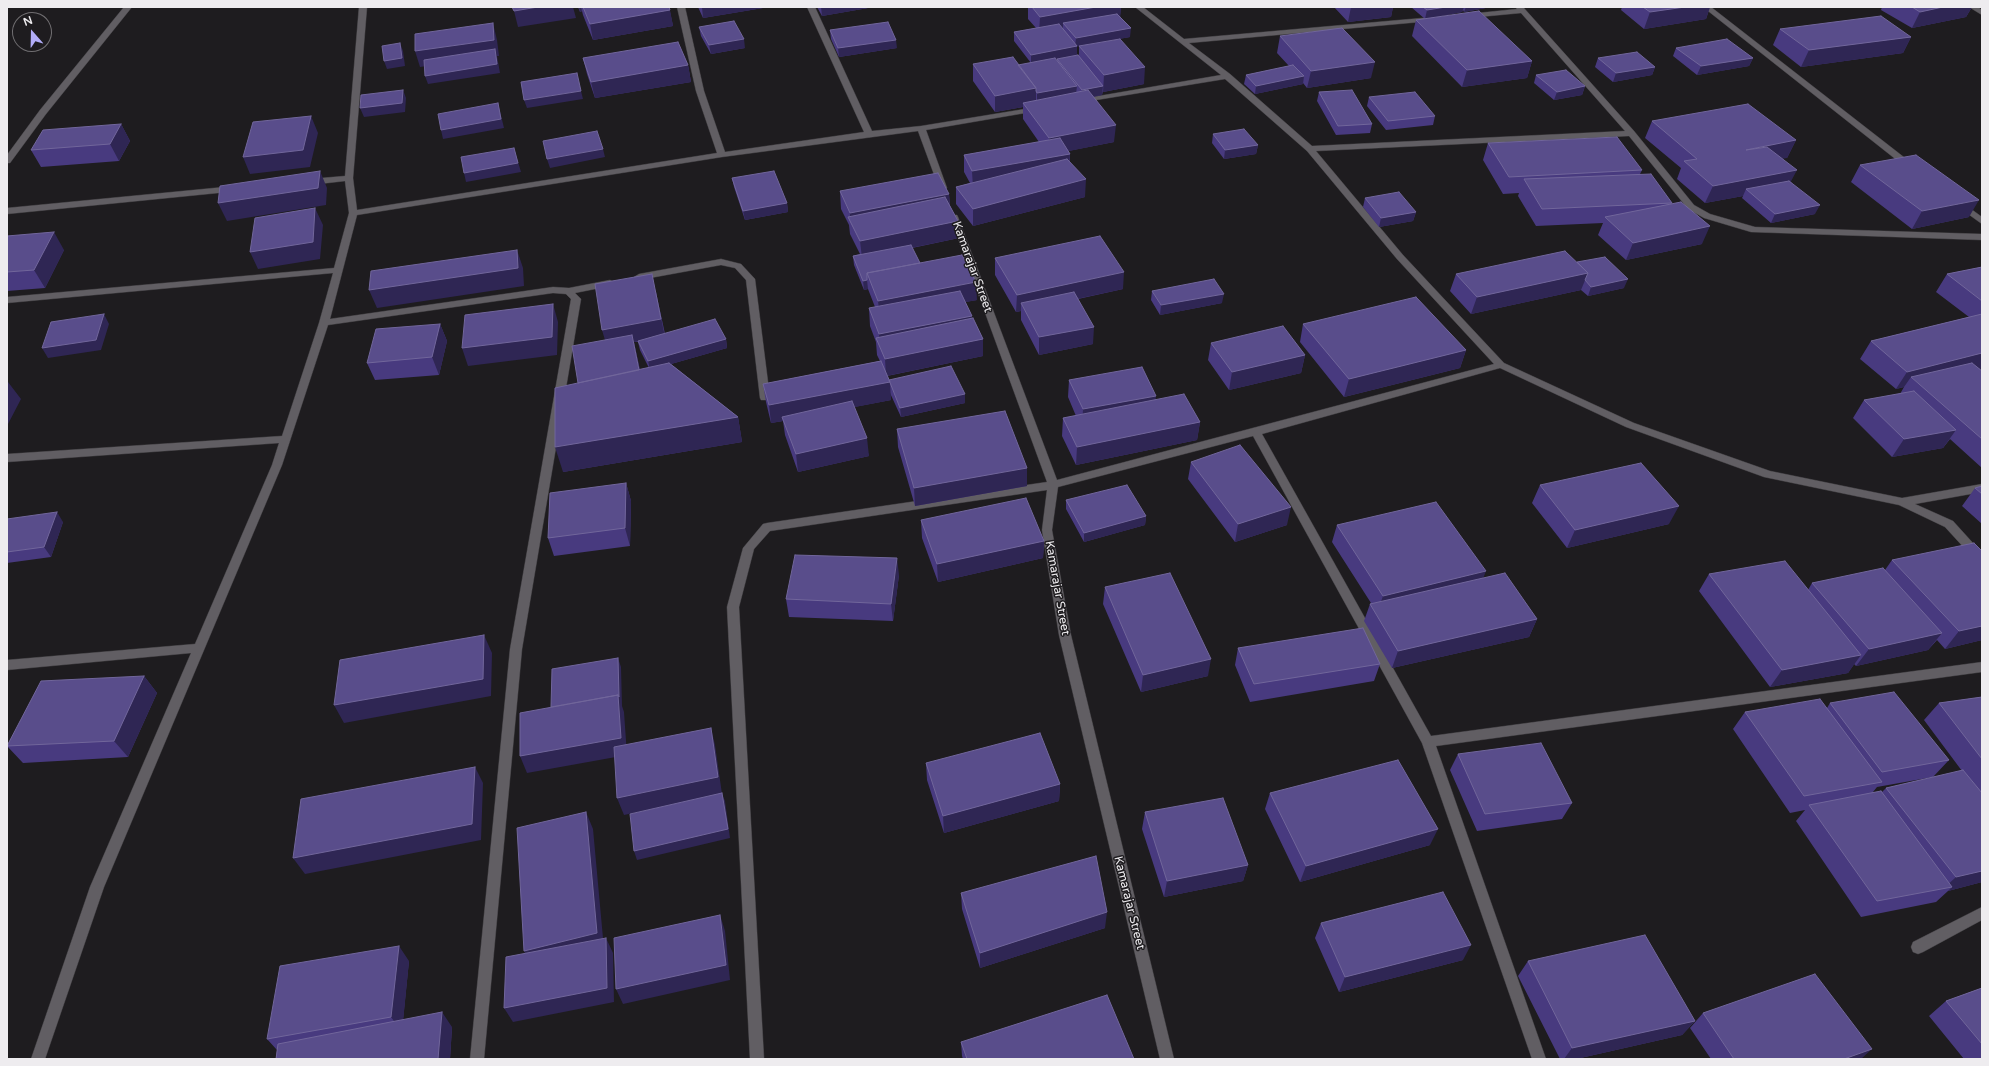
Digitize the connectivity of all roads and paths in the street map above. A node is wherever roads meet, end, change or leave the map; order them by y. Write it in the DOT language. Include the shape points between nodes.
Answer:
graph roads {
  1 [pos="128,7"];
  2 [pos="363,7"];
  3 [pos="681,7"];
  4 [pos="811,7"];
  5 [pos="1139,7"];
  6 [pos="1707,7"];
  7 [pos="1973,7"];
  8 [pos="1521,9"];
  9 [pos="1982,13"];
  10 [pos="1460,17"];
  11 [pos="1437,19"];
  12 [pos="1184,42"];
  13 [pos="1227,76"];
  14 [pos="1070,103"];
  15 [pos="1046,107"];
  16 [pos="921,128"];
  17 [pos="1631,133"];
  18 [pos="868,134"];
  19 [pos="1310,149"];
  20 [pos="722,155"];
  21 [pos="7,161"];
  22 [pos="1919,172"];
  23 [pos="349,178"];
  24 [pos="302,182"];
  25 [pos="247,188"];
  26 [pos="1951,197"];
  27 [pos="7,211"];
  28 [pos="353,213"];
  29 [pos="1982,221"];
  30 [pos="1982,237"];
  31 [pos="339,270"];
  32 [pos="570,291"];
  33 [pos="7,300"];
  34 [pos="324,323"];
  35 [pos="1501,365"];
  36 [pos="766,400"];
  37 [pos="1256,432"];
  38 [pos="286,439"];
  39 [pos="7,458"];
  40 [pos="1053,485"];
  41 [pos="1982,488"];
  42 [pos="1902,502"];
  43 [pos="1982,560"];
  44 [pos="198,648"];
  45 [pos="7,665"];
  46 [pos="1982,667"];
  47 [pos="1428,742"];
  48 [pos="1982,913"];
  49 [pos="1918,947"];
  50 [pos="38,1059"];
  51 [pos="477,1059"];
  52 [pos="756,1059"];
  53 [pos="1167,1059"];
  54 [pos="1539,1059"];
  1 -- 21 [label="street"];
  2 -- 23 [label="street"];
  3 -- 20 [label="street" via="700,91"];
  4 -- 18 [label="street"];
  5 -- 12 [label="street"];
  6 -- 22 [label="street"];
  7 -- 9 [label="street"];
  8 -- 10 [label="street"];
  8 -- 17 [label="street"];
  11 -- 12 [label="street"];
  12 -- 13 [label="street"];
  13 -- 14 [label="street"];
  13 -- 19 [label="street"];
  15 -- 16 [label="street"];
  16 -- 18 [label="street"];
  16 -- 40 [label="street, Kamarajar Street"];
  17 -- 19 [label="street"];
  17 -- 30 [label="street" via="1691,207 1707,216 1754,230"];
  18 -- 20 [label="street"];
  19 -- 35 [label="street" via="1400,257"];
  20 -- 28 [label="street"];
  23 -- 24 [label="street"];
  23 -- 28 [label="street"];
  25 -- 27 [label="street"];
  26 -- 29 [label="street"];
  28 -- 31 [label="street"];
  31 -- 33 [label="street"];
  31 -- 34 [label="street"];
  32 -- 34 [label="street" via="553,290"];
  32 -- 36 [label="street" via="721,262 738,266 750,279"];
  32 -- 51 [label="street" via="576,299 516,649"];
  34 -- 38 [label="street"];
  35 -- 37 [label="street"];
  35 -- 42 [label="street" via="1630,425 1768,474"];
  37 -- 40 [label="street"];
  37 -- 47 [label="street"];
  38 -- 39 [label="street"];
  38 -- 44 [label="street"];
  40 -- 52 [label="street" via="767,527 749,548 733,607"];
  40 -- 53 [label="street, Kamarajar Street" via="1047,530 1064,635"];
  41 -- 42 [label="street"];
  42 -- 43 [label="street" via="1949,524"];
  44 -- 45 [label="street"];
  44 -- 50 [label="street" via="97,887"];
  46 -- 47 [label="street"];
  47 -- 54 [label="street"];
  48 -- 49 [label="street"];
}
